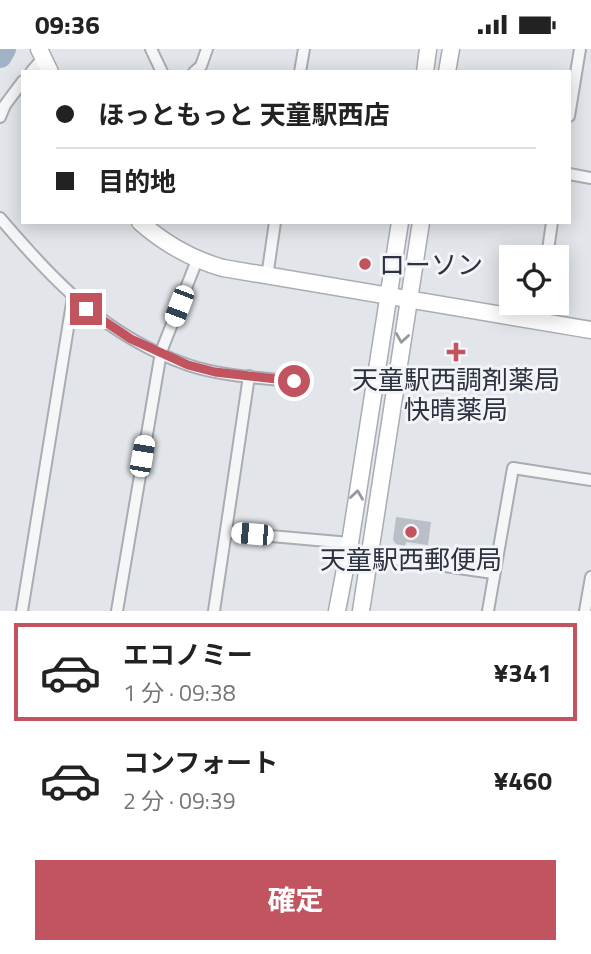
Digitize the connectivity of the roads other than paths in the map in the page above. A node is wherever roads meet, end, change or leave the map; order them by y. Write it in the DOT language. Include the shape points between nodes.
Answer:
graph roads {
  1 [pos="151,49"];
  2 [pos="207,49"];
  3 [pos="304,49"];
  4 [pos="428,49"];
  5 [pos="451,49"];
  6 [pos="580,49"];
  7 [pos="161,70"];
  8 [pos="196,70"];
  9 [pos="300,70"];
  10 [pos="425,70"];
  11 [pos="447,70"];
  12 [pos="21,84"];
  13 [pos="571,104"];
  14 [pos="0,117"];
  15 [pos="571,174"];
  16 [pos="591,178"];
  17 [pos="0,218"];
  18 [pos="143,224"];
  19 [pos="275,224"];
  20 [pos="400,224"];
  21 [pos="421,224"];
  22 [pos="552,224"];
  23 [pos="549,245"];
  24 [pos="197,260"];
  25 [pos="267,277"];
  26 [pos="73,297"];
  27 [pos="388,297"];
  28 [pos="408,299"];
  29 [pos="538,315"];
  30 [pos="537,322"];
  31 [pos="591,330"];
  32 [pos="161,352"];
  33 [pos="250,376"];
  34 [pos="294,381"];
  35 [pos="591,481"];
  36 [pos="227,532"];
  37 [pos="350,543"];
  38 [pos="369,555"];
  39 [pos="494,573"];
  40 [pos="591,577"];
  41 [pos="22,611"];
  42 [pos="117,611"];
  43 [pos="214,611"];
  44 [pos="337,611"];
  45 [pos="360,611"];
  46 [pos="488,611"];
  47 [pos="585,611"];
  1 -- 7 [label="street"];
  2 -- 8 [label="street"];
  3 -- 9 [label="street"];
  4 -- 10 [label="street"];
  5 -- 11 [label="street"];
  6 -- 13 [label="street"];
  12 -- 14 [label="street"];
  15 -- 16 [label="street"];
  17 -- 26 [label="street"];
  18 -- 24 [label="street"];
  19 -- 25 [label="street"];
  20 -- 27 [label="street"];
  21 -- 28 [label="street"];
  22 -- 23 [label="street"];
  24 -- 25 [label="street"];
  24 -- 32 [label="street"];
  25 -- 27 [label="street"];
  26 -- 32 [label="street" via="120,333"];
  26 -- 41 [label="street"];
  27 -- 28 [label="street"];
  37 -- 27 [label="street, one-way"];
  28 -- 30 [label="street"];
  28 -- 38 [label="street, one-way"];
  29 -- 30 [label="street"];
  30 -- 31 [label="street"];
  32 -- 33 [label="street" via="188,365"];
  32 -- 42 [label="street"];
  33 -- 34 [label="street"];
  33 -- 36 [label="street"];
  35 -- 39 [label="street" via="513,468"];
  36 -- 37 [label="street"];
  36 -- 43 [label="street"];
  37 -- 44 [label="street"];
  38 -- 39 [label="street"];
  38 -- 45 [label="street"];
  39 -- 46 [label="street"];
  40 -- 47 [label="street"];
}
